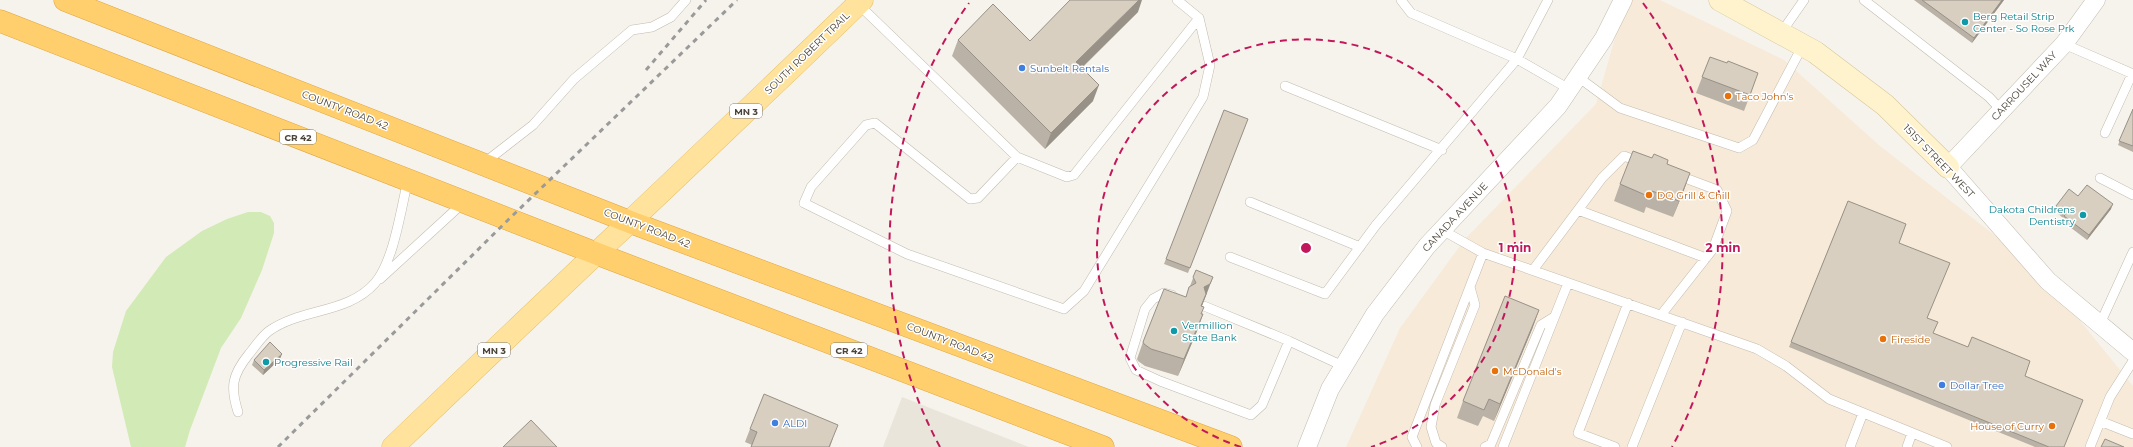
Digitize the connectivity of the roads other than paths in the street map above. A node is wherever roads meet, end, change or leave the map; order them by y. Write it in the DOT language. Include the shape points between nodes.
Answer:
graph roads {
  1 [pos="65,0"];
  2 [pos="686,0"];
  3 [pos="1177,0"];
  4 [pos="1401,0"];
  5 [pos="1548,0"];
  6 [pos="1623,0"];
  7 [pos="1720,0"];
  8 [pos="1804,0"];
  9 [pos="1864,0"];
  10 [pos="2096,0"];
  11 [pos="860,2"];
  12 [pos="1199,18"];
  13 [pos="0,21"];
  14 [pos="1781,32"];
  15 [pos="2064,44"];
  16 [pos="1803,45"];
  17 [pos="1518,59"];
  18 [pos="2133,74"];
  19 [pos="1573,83"];
  20 [pos="1285,86"];
  21 [pos="2001,110"];
  22 [pos="2104,133"];
  23 [pos="1442,150"];
  24 [pos="1017,157"];
  25 [pos="483,164"];
  26 [pos="1653,166"];
  27 [pos="1948,167"];
  28 [pos="1667,172"];
  29 [pos="2100,178"];
  30 [pos="408,180"];
  31 [pos="2133,195"];
  32 [pos="464,202"];
  33 [pos="1250,202"];
  34 [pos="1578,210"];
  35 [pos="630,222"];
  36 [pos="1442,230"];
  37 [pos="1360,247"];
  38 [pos="2133,252"];
  39 [pos="595,253"];
  40 [pos="1483,253"];
  41 [pos="1230,257"];
  42 [pos="1706,258"];
  43 [pos="1533,270"];
  44 [pos="376,282"];
  45 [pos="1568,283"];
  46 [pos="1470,287"];
  47 [pos="1180,297"];
  48 [pos="1628,303"];
  49 [pos="1204,306"];
  50 [pos="1661,315"];
  51 [pos="1554,317"];
  52 [pos="1682,322"];
  53 [pos="2100,324"];
  54 [pos="1290,341"];
  55 [pos="2133,352"];
  56 [pos="2133,361"];
  57 [pos="1343,366"];
  58 [pos="238,412"];
  59 [pos="1863,413"];
  60 [pos="2100,421"];
  61 [pos="1912,433"];
  62 [pos="2133,434"];
  63 [pos="393,447"];
  64 [pos="1103,447"];
  65 [pos="1232,447"];
  66 [pos="1307,447"];
  67 [pos="1417,447"];
  68 [pos="1442,447"];
  69 [pos="1485,447"];
  70 [pos="1503,447"];
  71 [pos="1615,447"];
  72 [pos="1632,447"];
  73 [pos="1850,447"];
  74 [pos="1907,447"];
  75 [pos="1947,447"];
  76 [pos="2090,447"];
  1 -- 25 [label="highway, COUNTY ROAD 42"];
  2 -- 25 [label="lane" via="671,17 652,26 632,30 574,79 533,125"];
  3 -- 12 [label="lane"];
  4 -- 17 [label="lane" via="1411,13"];
  5 -- 17 [label="lane"];
  6 -- 19 [label="street, CANADA AVENUE" via="1604,38"];
  7 -- 14 [label="street, 151ST STREET WEST"];
  8 -- 14 [label="lane"];
  9 -- 21 [label="lane" via="1989,97"];
  10 -- 15 [label="street, CARROUSEL WAY"];
  11 -- 24 [label="lane"];
  11 -- 35 [label="main road, SOUTH ROBERT TRAIL / MN 3"];
  12 -- 24 [label="lane" via="1074,174 1067,177"];
  12 -- 24 [label="lane" via="1210,66 1204,97 1084,291 1064,309 907,254 804,203 811,187 866,125 875,124 970,199 978,198 990,182"];
  13 -- 30 [label="highway, CR 42"];
  14 -- 16 [label="street, 151ST STREET WEST"];
  15 -- 18 [label="lane"];
  15 -- 21 [label="street, CARROUSEL WAY"];
  16 -- 19 [label="lane" via="1753,140 1739,148 1620,108"];
  16 -- 27 [label="street, 151ST STREET WEST" via="1885,106"];
  17 -- 19 [label="lane"];
  17 -- 23 [label="lane"];
  18 -- 22 [label="lane"];
  19 -- 36 [label="street, CANADA AVENUE" via="1558,106"];
  20 -- 23 [label="lane"];
  21 -- 27 [label="street, CARROUSEL WAY"];
  23 -- 37 [label="lane"];
  25 -- 35 [label="highway, COUNTY ROAD 42"];
  26 -- 34 [label="lane" via="1624,156 1602,178"];
  27 -- 53 [label="street, 151ST STREET WEST" via="2048,281"];
  28 -- 42 [label="lane" via="1717,190 1727,211 1713,249"];
  29 -- 31 [label="lane"];
  30 -- 32 [label="highway, CR 42"];
  30 -- 44 [label="lane" via="392,246"];
  32 -- 39 [label="highway, CR 42"];
  32 -- 44 [label="lane"];
  33 -- 37 [label="lane"];
  34 -- 42 [label="lane"];
  34 -- 43 [label="lane"];
  35 -- 39 [label="main road, MN 3"];
  35 -- 65 [label="highway, COUNTY ROAD 42"];
  36 -- 40 [label="lane"];
  36 -- 57 [label="street, CANADA AVENUE" via="1375,314"];
  37 -- 41 [label="lane" via="1325,294"];
  38 -- 53 [label="lane"];
  39 -- 63 [label="main road, MN 3"];
  39 -- 64 [label="highway, CR 42"];
  40 -- 43 [label="lane"];
  40 -- 46 [label="lane"];
  42 -- 50 [label="lane"];
  43 -- 45 [label="lane"];
  44 -- 58 [label="lane" via="357,298 293,319 268,331 234,374 233,389"];
  45 -- 48 [label="lane"];
  45 -- 51 [label="lane"];
  46 -- 67 [label="lane" via="1412,437"];
  46 -- 68 [label="lane" via="1475,305 1435,405 1431,427 1436,443"];
  47 -- 54 [label="lane" via="1164,293 1153,299 1145,309 1130,358 1136,370 1160,381 1251,415 1262,405"];
  48 -- 50 [label="lane"];
  48 -- 71 [label="lane" via="1578,433"];
  49 -- 54 [label="lane"];
  50 -- 52 [label="lane"];
  51 -- 69 [label="lane" via="1541,325 1491,444"];
  51 -- 70 [label="lane"];
  52 -- 59 [label="lane" via="1757,348 1786,366 1828,400"];
  52 -- 72 [label="lane"];
  53 -- 55 [label="street, 151ST STREET WEST"];
  54 -- 57 [label="lane"];
  56 -- 60 [label="lane" via="2110,397"];
  57 -- 66 [label="street, CANADA AVENUE" via="1330,389"];
  59 -- 61 [label="lane"];
  59 -- 73 [label="lane"];
  60 -- 62 [label="lane"];
  60 -- 76 [label="lane"];
  61 -- 74 [label="lane"];
  61 -- 75 [label="lane"];
}
